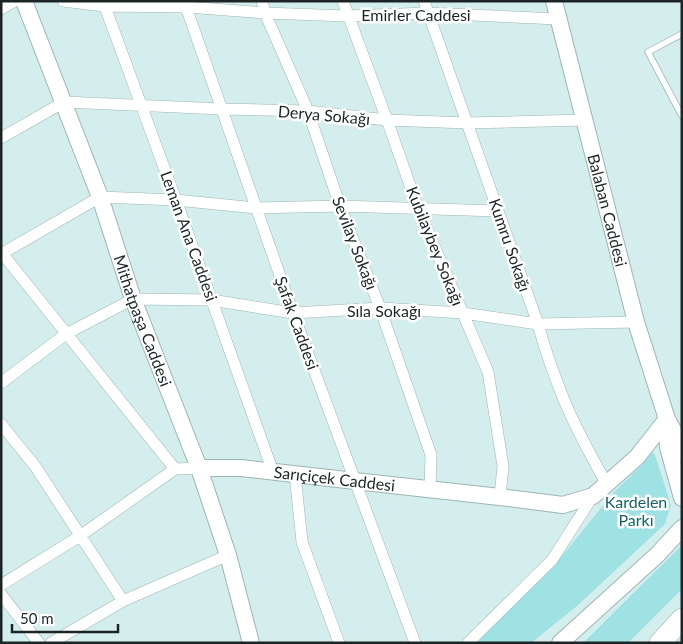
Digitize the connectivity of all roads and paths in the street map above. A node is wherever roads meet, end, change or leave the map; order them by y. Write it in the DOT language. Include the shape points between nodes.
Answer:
graph roads {
  1 [pos="15,1"];
  2 [pos="24,1"];
  3 [pos="63,1"];
  4 [pos="343,1"];
  5 [pos="424,1"];
  6 [pos="554,1"];
  7 [pos="103,3"];
  8 [pos="186,4"];
  9 [pos="263,7"];
  10 [pos="1,9"];
  11 [pos="428,13"];
  12 [pos="348,16"];
  13 [pos="558,19"];
  14 [pos="682,34"];
  15 [pos="64,102"];
  16 [pos="141,105"];
  17 [pos="222,109"];
  18 [pos="308,111"];
  19 [pos="682,116"];
  20 [pos="387,120"];
  21 [pos="584,120"];
  22 [pos="467,123"];
  23 [pos="1,138"];
  24 [pos="100,198"];
  25 [pos="176,200"];
  26 [pos="340,206"];
  27 [pos="256,208"];
  28 [pos="418,208"];
  29 [pos="498,211"];
  30 [pos="2,253"];
  31 [pos="133,299"];
  32 [pos="211,300"];
  33 [pos="380,308"];
  34 [pos="293,313"];
  35 [pos="462,313"];
  36 [pos="636,322"];
  37 [pos="538,324"];
  38 [pos="66,334"];
  39 [pos="1,383"];
  40 [pos="667,419"];
  41 [pos="1,424"];
  42 [pos="682,454"];
  43 [pos="199,468"];
  44 [pos="175,469"];
  45 [pos="273,472"];
  46 [pos="295,474"];
  47 [pos="355,481"];
  48 [pos="606,483"];
  49 [pos="430,490"];
  50 [pos="500,496"];
  51 [pos="592,496"];
  52 [pos="682,498"];
  53 [pos="682,528"];
  54 [pos="80,536"];
  55 [pos="228,555"];
  56 [pos="1,585"];
  57 [pos="1,594"];
  58 [pos="122,600"];
  59 [pos="682,619"];
  60 [pos="682,629"];
  61 [pos="39,643"];
  62 [pos="50,643"];
  63 [pos="251,643"];
  64 [pos="339,643"];
  65 [pos="415,643"];
  66 [pos="468,643"];
  67 [pos="560,643"];
  68 [pos="660,643"];
  69 [pos="666,643"];
  1 -- 10 [label="street"];
  2 -- 15 [label="street, Mithatpaşa Caddesi"];
  3 -- 7 [label="street, Emirler Caddesi"];
  4 -- 12 [label="street, Kubilaybey Sokağı"];
  5 -- 11 [label="street, Kumru Sokağı"];
  6 -- 13 [label="street, Balaban Caddesi"];
  7 -- 8 [label="street, Emirler Caddesi"];
  7 -- 16 [label="street, Leman Ana Caddesi"];
  8 -- 9 [label="street, Emirler Caddesi"];
  8 -- 17 [label="street, Şafak Caddesi"];
  9 -- 12 [label="street, Emirler Caddesi"];
  9 -- 18 [label="street, Sevilay Sokağı"];
  11 -- 12 [label="street, Emirler Caddesi"];
  11 -- 13 [label="street, Emirler Caddesi"];
  11 -- 22 [label="street, Kumru Sokağı"];
  12 -- 20 [label="street, Kubilaybey Sokağı"];
  13 -- 21 [label="street, Balaban Caddesi"];
  14 -- 19 [label="lane" via="648,52"];
  15 -- 16 [label="street, Derya Sokağı"];
  15 -- 23 [label="street"];
  15 -- 24 [label="street, Mithatpaşa Caddesi"];
  16 -- 17 [label="street, Derya Sokağı"];
  16 -- 25 [label="street, Leman Ana Caddesi"];
  17 -- 18 [label="street, Derya Sokağı"];
  17 -- 27 [label="street, Şafak Caddesi"];
  18 -- 20 [label="street, Derya Sokağı"];
  18 -- 26 [label="street, Sevilay Sokağı"];
  20 -- 22 [label="street, Derya Sokağı"];
  20 -- 28 [label="street, Kubilaybey Sokağı"];
  21 -- 22 [label="street, Derya Sokağı"];
  21 -- 36 [label="street, Balaban Caddesi"];
  22 -- 29 [label="street, Kumru Sokağı"];
  24 -- 25 [label="street"];
  24 -- 30 [label="street"];
  24 -- 31 [label="street, Mithatpaşa Caddesi"];
  25 -- 27 [label="street"];
  25 -- 32 [label="street, Leman Ana Caddesi"];
  26 -- 27 [label="street"];
  26 -- 28 [label="street"];
  26 -- 33 [label="street, Sevilay Sokağı"];
  27 -- 34 [label="street, Şafak Caddesi"];
  28 -- 29 [label="street"];
  28 -- 35 [label="street, Kubilaybey Sokağı"];
  29 -- 37 [label="street, Kumru Sokağı"];
  30 -- 38 [label="street"];
  31 -- 32 [label="street, Sıla Sokağı"];
  31 -- 38 [label="street"];
  31 -- 43 [label="street, Mithatpaşa Caddesi"];
  32 -- 34 [label="street, Sıla Sokağı"];
  32 -- 45 [label="street, Leman Ana Caddesi"];
  33 -- 34 [label="street, Sıla Sokağı"];
  33 -- 35 [label="street, Sıla Sokağı"];
  33 -- 49 [label="street, Sevilay Sokağı" via="430,455"];
  34 -- 47 [label="street, Şafak Caddesi"];
  35 -- 37 [label="street, Sıla Sokağı"];
  35 -- 50 [label="street, Kubilaybey Sokağı" via="488,372 503,466"];
  36 -- 37 [label="street, Sıla Sokağı"];
  36 -- 40 [label="street, Balaban Caddesi"];
  37 -- 48 [label="street, Kumru Sokağı" via="565,402"];
  38 -- 39 [label="street"];
  38 -- 44 [label="street"];
  40 -- 42 [label="street"];
  40 -- 48 [label="street, Sarıçiçek Caddesi" via="638,457"];
  40 -- 52 [label="street" via="668,447"];
  41 -- 54 [label="street" via="35,466"];
  43 -- 44 [label="street, Sarıçiçek Caddesi"];
  43 -- 45 [label="street, Sarıçiçek Caddesi"];
  43 -- 55 [label="street, Mithatpaşa Caddesi"];
  44 -- 54 [label="street"];
  45 -- 46 [label="street, Sarıçiçek Caddesi"];
  46 -- 47 [label="street, Sarıçiçek Caddesi"];
  46 -- 64 [label="street" via="302,542"];
  47 -- 49 [label="street, Sarıçiçek Caddesi"];
  47 -- 65 [label="street, Şafak Caddesi"];
  48 -- 51 [label="street, Sarıçiçek Caddesi"];
  49 -- 50 [label="street, Sarıçiçek Caddesi"];
  50 -- 51 [label="street, Sarıçiçek Caddesi" via="563,505"];
  51 -- 66 [label="street" via="552,560"];
  53 -- 67 [label="street"];
  54 -- 56 [label="street"];
  54 -- 58 [label="street"];
  55 -- 58 [label="street"];
  55 -- 63 [label="street, Mithatpaşa Caddesi"];
  57 -- 61 [label="street"];
  58 -- 62 [label="street"];
  59 -- 68 [label="highway"];
  60 -- 69 [label="highway"];
}
